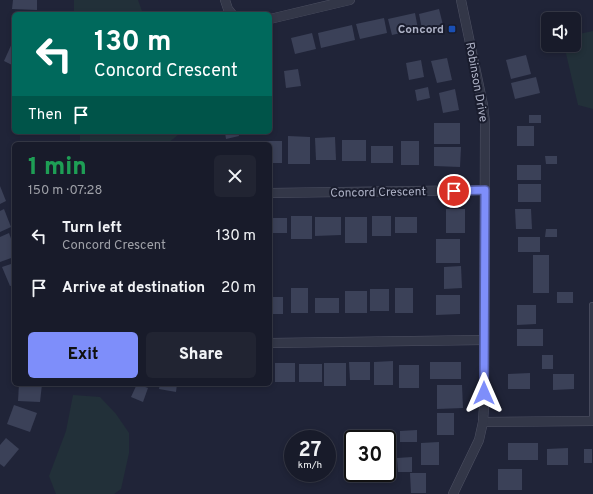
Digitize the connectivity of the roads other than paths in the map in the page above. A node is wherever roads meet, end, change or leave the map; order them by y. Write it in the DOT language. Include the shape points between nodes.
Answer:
graph roads {
  1 [pos="225,0"];
  2 [pos="350,0"];
  3 [pos="461,0"];
  4 [pos="230,12"];
  5 [pos="272,19"];
  6 [pos="485,190"];
  7 [pos="272,192"];
  8 [pos="592,304"];
  9 [pos="484,340"];
  10 [pos="272,343"];
  11 [pos="593,421"];
  12 [pos="483,422"];
  13 [pos="454,494"];
  1 -- 4 [label="street"];
  2 -- 5 [label="street"];
  3 -- 6 [label="street, Robinson Drive" via="483,105"];
  6 -- 7 [label="street, Concord Crescent"];
  6 -- 9 [label="street, Robinson Drive"];
  8 -- 11 [label="lane"];
  9 -- 10 [label="street"];
  9 -- 12 [label="street, Robinson Drive"];
  11 -- 12 [label="street"];
  12 -- 13 [label="street, Robinson Drive" via="479,440"];
}
